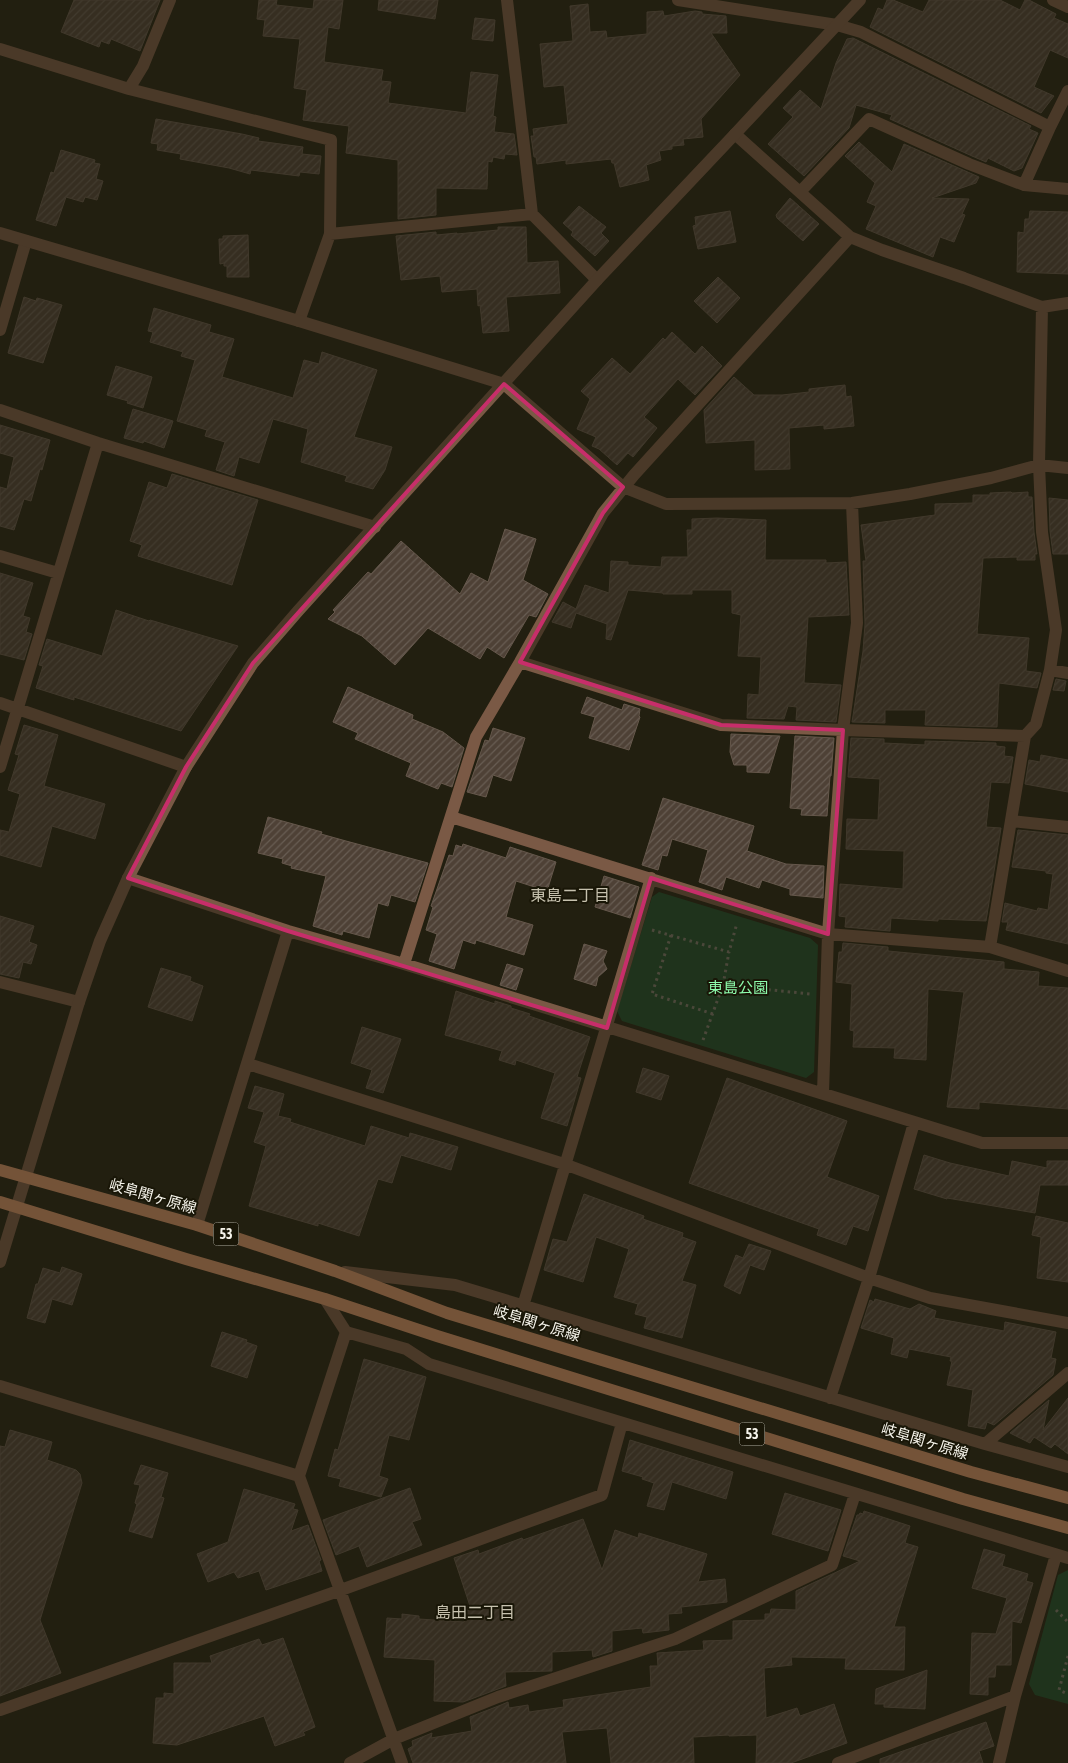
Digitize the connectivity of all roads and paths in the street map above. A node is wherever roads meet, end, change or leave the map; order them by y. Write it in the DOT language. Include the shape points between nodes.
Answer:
graph roads {
  1 [pos="170,0"];
  2 [pos="507,0"];
  3 [pos="678,0"];
  4 [pos="860,0"];
  5 [pos="1053,0"];
  6 [pos="1068,7"];
  7 [pos="837,25"];
  8 [pos="0,48"];
  9 [pos="129,89"];
  10 [pos="1068,91"];
  11 [pos="1050,127"];
  12 [pos="735,134"];
  13 [pos="1024,186"];
  14 [pos="1068,189"];
  15 [pos="800,192"];
  16 [pos="532,214"];
  17 [pos="0,233"];
  18 [pos="330,234"];
  19 [pos="850,237"];
  20 [pos="26,241"];
  21 [pos="597,280"];
  22 [pos="1068,303"];
  23 [pos="1042,307"];
  24 [pos="299,321"];
  25 [pos="0,330"];
  26 [pos="504,384"];
  27 [pos="0,410"];
  28 [pos="98,443"];
  29 [pos="1039,465"];
  30 [pos="1068,468"];
  31 [pos="623,487"];
  32 [pos="852,503"];
  33 [pos="375,527"];
  34 [pos="0,556"];
  35 [pos="58,573"];
  36 [pos="520,662"];
  37 [pos="1050,670"];
  38 [pos="1068,674"];
  39 [pos="0,703"];
  40 [pos="18,708"];
  41 [pos="843,730"];
  42 [pos="1026,736"];
  43 [pos="186,767"];
  44 [pos="0,768"];
  45 [pos="451,817"];
  46 [pos="1011,821"];
  47 [pos="1068,827"];
  48 [pos="128,878"];
  49 [pos="651,878"];
  50 [pos="741,907"];
  51 [pos="637,926"];
  52 [pos="288,931"];
  53 [pos="828,934"];
  54 [pos="671,935"];
  55 [pos="990,947"];
  56 [pos="729,952"];
  57 [pos="404,964"];
  58 [pos="1068,971"];
  59 [pos="0,982"];
  60 [pos="723,985"];
  61 [pos="826,995"];
  62 [pos="79,1002"];
  63 [pos="713,1014"];
  64 [pos="607,1028"];
  65 [pos="698,1056"];
  66 [pos="248,1064"];
  67 [pos="823,1093"];
  68 [pos="914,1123"];
  69 [pos="1068,1143"];
  70 [pos="566,1165"];
  71 [pos="0,1170"];
  72 [pos="25,1177"];
  73 [pos="0,1202"];
  74 [pos="17,1207"];
  75 [pos="196,1225"];
  76 [pos="0,1262"];
  77 [pos="335,1271"];
  78 [pos="869,1278"];
  79 [pos="325,1299"];
  80 [pos="523,1306"];
  81 [pos="1068,1323"];
  82 [pos="346,1332"];
  83 [pos="1068,1373"];
  84 [pos="0,1386"];
  85 [pos="830,1398"];
  86 [pos="622,1423"];
  87 [pos="985,1444"];
  88 [pos="1068,1467"];
  89 [pos="299,1476"];
  90 [pos="855,1494"];
  91 [pos="1068,1498"];
  92 [pos="1068,1528"];
  93 [pos="1062,1556"];
  94 [pos="341,1590"];
  95 [pos="1068,1656"];
  96 [pos="1068,1694"];
  97 [pos="1015,1696"];
  98 [pos="0,1710"];
  99 [pos="394,1739"];
  100 [pos="350,1763"];
  101 [pos="402,1763"];
  102 [pos="838,1763"];
  103 [pos="999,1763"];
  1 -- 9 [label="street" via="143,66"];
  2 -- 16 [label="street"];
  3 -- 7 [label="street"];
  4 -- 7 [label="street"];
  5 -- 6 [label="street"];
  7 -- 11 [label="street" via="861,32"];
  7 -- 12 [label="street"];
  8 -- 9 [label="street"];
  9 -- 18 [label="street" via="331,140"];
  10 -- 11 [label="street"];
  11 -- 13 [label="street"];
  12 -- 15 [label="street"];
  12 -- 21 [label="street"];
  13 -- 14 [label="street"];
  13 -- 15 [label="street" via="869,119"];
  15 -- 19 [label="street"];
  16 -- 18 [label="street"];
  16 -- 21 [label="street"];
  17 -- 20 [label="street"];
  18 -- 24 [label="street"];
  19 -- 23 [label="street"];
  19 -- 31 [label="street"];
  20 -- 24 [label="street"];
  20 -- 25 [label="street"];
  21 -- 26 [label="street"];
  22 -- 23 [label="street"];
  23 -- 29 [label="street"];
  24 -- 26 [label="street"];
  26 -- 31 [label="street"];
  26 -- 33 [label="street"];
  27 -- 28 [label="street"];
  28 -- 33 [label="street"];
  28 -- 35 [label="street"];
  29 -- 30 [label="street"];
  29 -- 32 [label="street" via="991,478"];
  29 -- 37 [label="street" via="1042,532 1056,630"];
  31 -- 32 [label="street" via="666,504"];
  31 -- 36 [label="street" via="603,514"];
  32 -- 41 [label="street" via="857,623"];
  33 -- 43 [label="street" via="253,663"];
  34 -- 35 [label="street"];
  35 -- 40 [label="street"];
  36 -- 41 [label="street" via="721,725"];
  36 -- 45 [label="street" via="476,737"];
  37 -- 38 [label="street"];
  37 -- 42 [label="street" via="1036,724"];
  39 -- 40 [label="street"];
  40 -- 43 [label="street"];
  40 -- 44 [label="street"];
  41 -- 42 [label="street"];
  41 -- 53 [label="street"];
  42 -- 46 [label="street"];
  43 -- 48 [label="street"];
  45 -- 49 [label="street"];
  45 -- 57 [label="street"];
  46 -- 47 [label="street"];
  46 -- 55 [label="street"];
  48 -- 52 [label="street"];
  48 -- 62 [label="street" via="100,941"];
  49 -- 50 [label="street"];
  49 -- 51 [label="street"];
  50 -- 53 [label="street"];
  50 -- 56 [label="path"];
  51 -- 54 [label="path"];
  51 -- 64 [label="street"];
  52 -- 57 [label="street"];
  52 -- 66 [label="street"];
  53 -- 55 [label="street"];
  53 -- 61 [label="street"];
  54 -- 56 [label="path"];
  54 -- 63 [label="path" via="652,994"];
  55 -- 58 [label="street"];
  56 -- 60 [label="path"];
  57 -- 64 [label="street"];
  59 -- 62 [label="street"];
  60 -- 61 [label="path"];
  60 -- 63 [label="path"];
  61 -- 67 [label="street"];
  62 -- 72 [label="street"];
  63 -- 65 [label="path"];
  64 -- 65 [label="street"];
  64 -- 70 [label="street"];
  65 -- 67 [label="street"];
  66 -- 70 [label="street"];
  66 -- 75 [label="street"];
  67 -- 68 [label="street"];
  68 -- 69 [label="street" via="982,1143"];
  68 -- 78 [label="street"];
  70 -- 78 [label="street"];
  70 -- 80 [label="street"];
  71 -- 72 [label="main road, 岐阜関ヶ原線 / 53"];
  72 -- 74 [label="street"];
  72 -- 75 [label="main road, 岐阜関ヶ原線 / 53"];
  73 -- 74 [label="main road, 53"];
  74 -- 76 [label="street"];
  74 -- 79 [label="main road, 53"];
  75 -- 77 [label="main road, 岐阜関ヶ原線 / 53"];
  77 -- 80 [label="street" via="455,1285"];
  77 -- 91 [label="main road, 岐阜関ヶ原線 / 53" via="447,1313 971,1472"];
  78 -- 81 [label="street" via="930,1298"];
  78 -- 85 [label="street"];
  79 -- 82 [label="street"];
  79 -- 92 [label="main road, 53" via="963,1499"];
  80 -- 85 [label="street"];
  82 -- 86 [label="street" via="406,1350 429,1364"];
  82 -- 89 [label="street"];
  83 -- 87 [label="street"];
  84 -- 89 [label="street"];
  85 -- 87 [label="street"];
  86 -- 90 [label="street"];
  86 -- 94 [label="street" via="602,1495"];
  87 -- 88 [label="street"];
  89 -- 94 [label="street"];
  90 -- 93 [label="street"];
  90 -- 99 [label="street" via="832,1565 675,1639 498,1697"];
  93 -- 97 [label="street"];
  94 -- 98 [label="street"];
  94 -- 99 [label="street"];
  95 -- 96 [label="path" via="1058,1690"];
  97 -- 102 [label="street"];
  97 -- 103 [label="street"];
  99 -- 100 [label="street"];
  99 -- 101 [label="street"];
}
